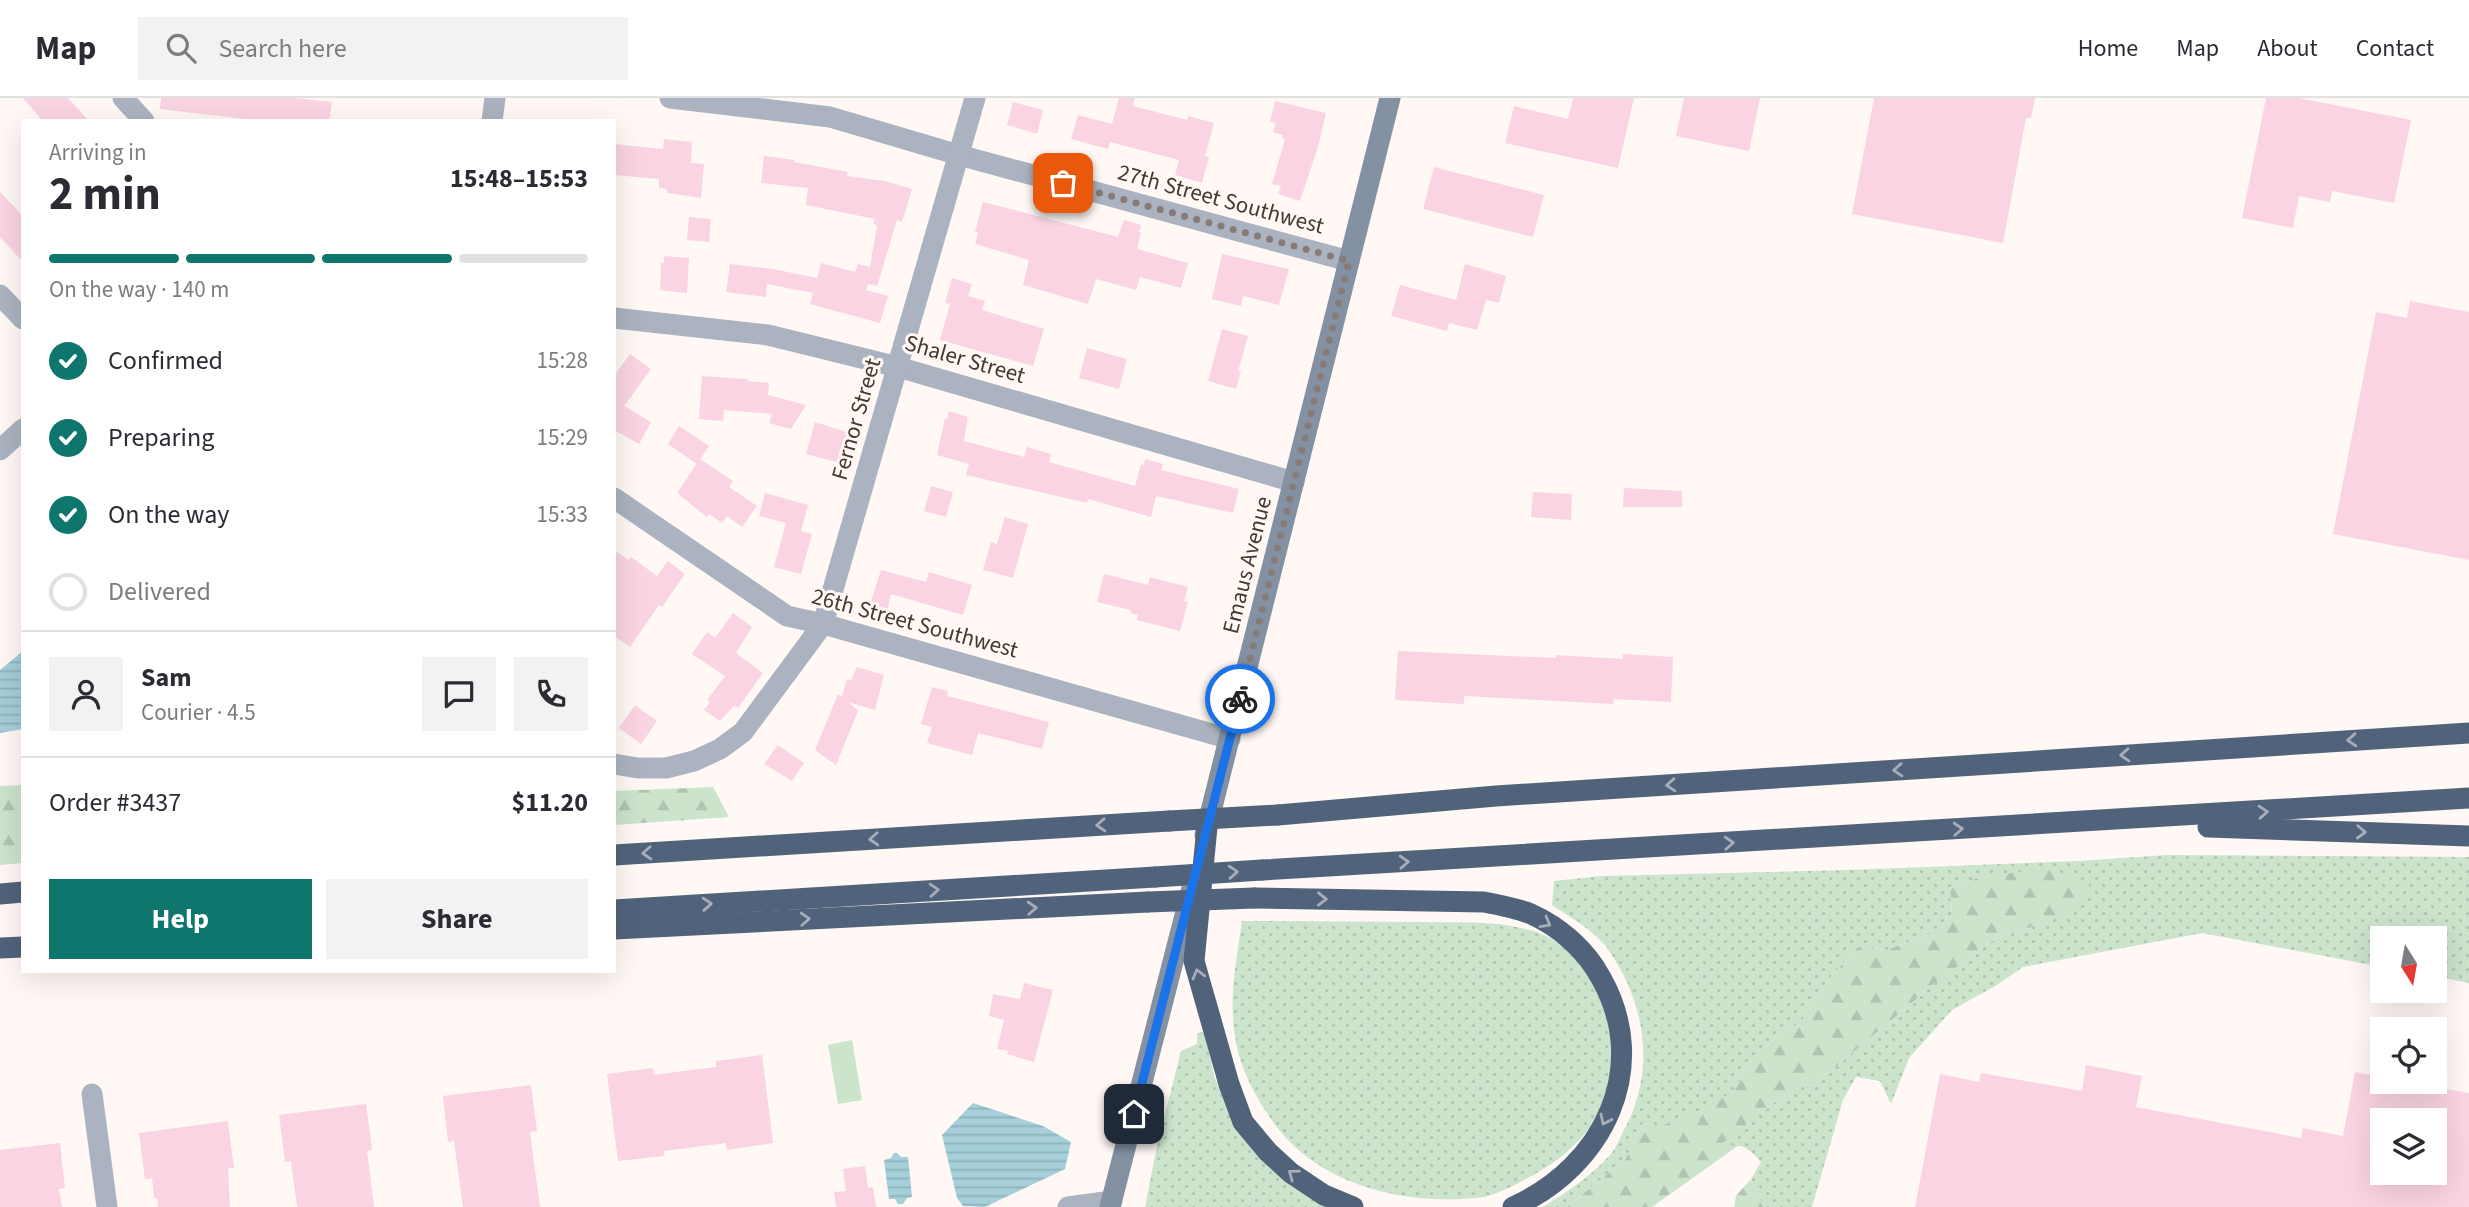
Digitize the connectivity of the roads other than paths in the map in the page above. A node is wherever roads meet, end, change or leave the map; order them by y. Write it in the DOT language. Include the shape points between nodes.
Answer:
graph roads {
  1 [pos="123,98"];
  2 [pos="495,98"];
  3 [pos="670,98"];
  4 [pos="975,98"];
  5 [pos="1390,98"];
  6 [pos="143,119"];
  7 [pos="492,119"];
  8 [pos="959,155"];
  9 [pos="1349,261"];
  10 [pos="0,295"];
  11 [pos="21,317"];
  12 [pos="616,318"];
  13 [pos="898,367"];
  14 [pos="21,431"];
  15 [pos="0,450"];
  16 [pos="1294,482"];
  17 [pos="616,499"];
  18 [pos="823,624"];
  19 [pos="2469,725"];
  20 [pos="2469,733"];
  21 [pos="2403,737"];
  22 [pos="1230,738"];
  23 [pos="616,764"];
  24 [pos="2469,798"];
  25 [pos="2073,823"];
  26 [pos="1207,827"];
  27 [pos="2469,836"];
  28 [pos="616,855"];
  29 [pos="21,892"];
  30 [pos="0,894"];
  31 [pos="616,910"];
  32 [pos="616,929"];
  33 [pos="0,949"];
  34 [pos="21,949"];
  35 [pos="92,1094"];
  36 [pos="1111,1204"];
  37 [pos="107,1207"];
  38 [pos="1068,1207"];
  39 [pos="1353,1207"];
  40 [pos="1513,1207"];
  1 -- 6 [label="street"];
  2 -- 7 [label="street"];
  3 -- 8 [label="street, 27th Street Southwest" via="830,117"];
  4 -- 8 [label="street, Fernor Street"];
  5 -- 9 [label="main road, Emaus Avenue"];
  8 -- 9 [label="street, 27th Street Southwest"];
  8 -- 13 [label="street, Fernor Street"];
  9 -- 16 [label="main road, Emaus Avenue"];
  10 -- 11 [label="street"];
  12 -- 13 [label="street, Shaler Street" via="768,335"];
  13 -- 16 [label="street, Shaler Street"];
  13 -- 18 [label="street, Fernor Street"];
  14 -- 15 [label="street"];
  16 -- 22 [label="main road, Emaus Avenue"];
  17 -- 18 [label="street, 26th Street Southwest" via="787,616"];
  18 -- 22 [label="street, 26th Street Southwest"];
  18 -- 23 [label="street, Fernor Street" via="743,732 720,750 666,768"];
  19 -- 21 [label="highway"];
  20 -- 21 [label="highway"];
  21 -- 28 [label="highway, one-way, bridge" via="1496,796 1278,815"];
  22 -- 26 [label="main road, Emaus Avenue"];
  25 -- 24 [label="highway, one-way"];
  25 -- 27 [label="highway, one-way"];
  31 -- 25 [label="highway, one-way, bridge"];
  26 -- 36 [label="main road, Emaus Avenue"];
  39 -- 26 [label="highway, one-way" via="1291,1173 1243,1122 1194,961"];
  29 -- 30 [label="highway"];
  32 -- 40 [label="highway, one-way, bridge" via="1254,898 1484,902 1510,907 1553,927 1595,967 1608,990 1622,1041 1617,1092 1590,1147 1546,1190"];
  33 -- 34 [label="highway"];
  35 -- 37 [label="street"];
  36 -- 38 [label="street"];
}
